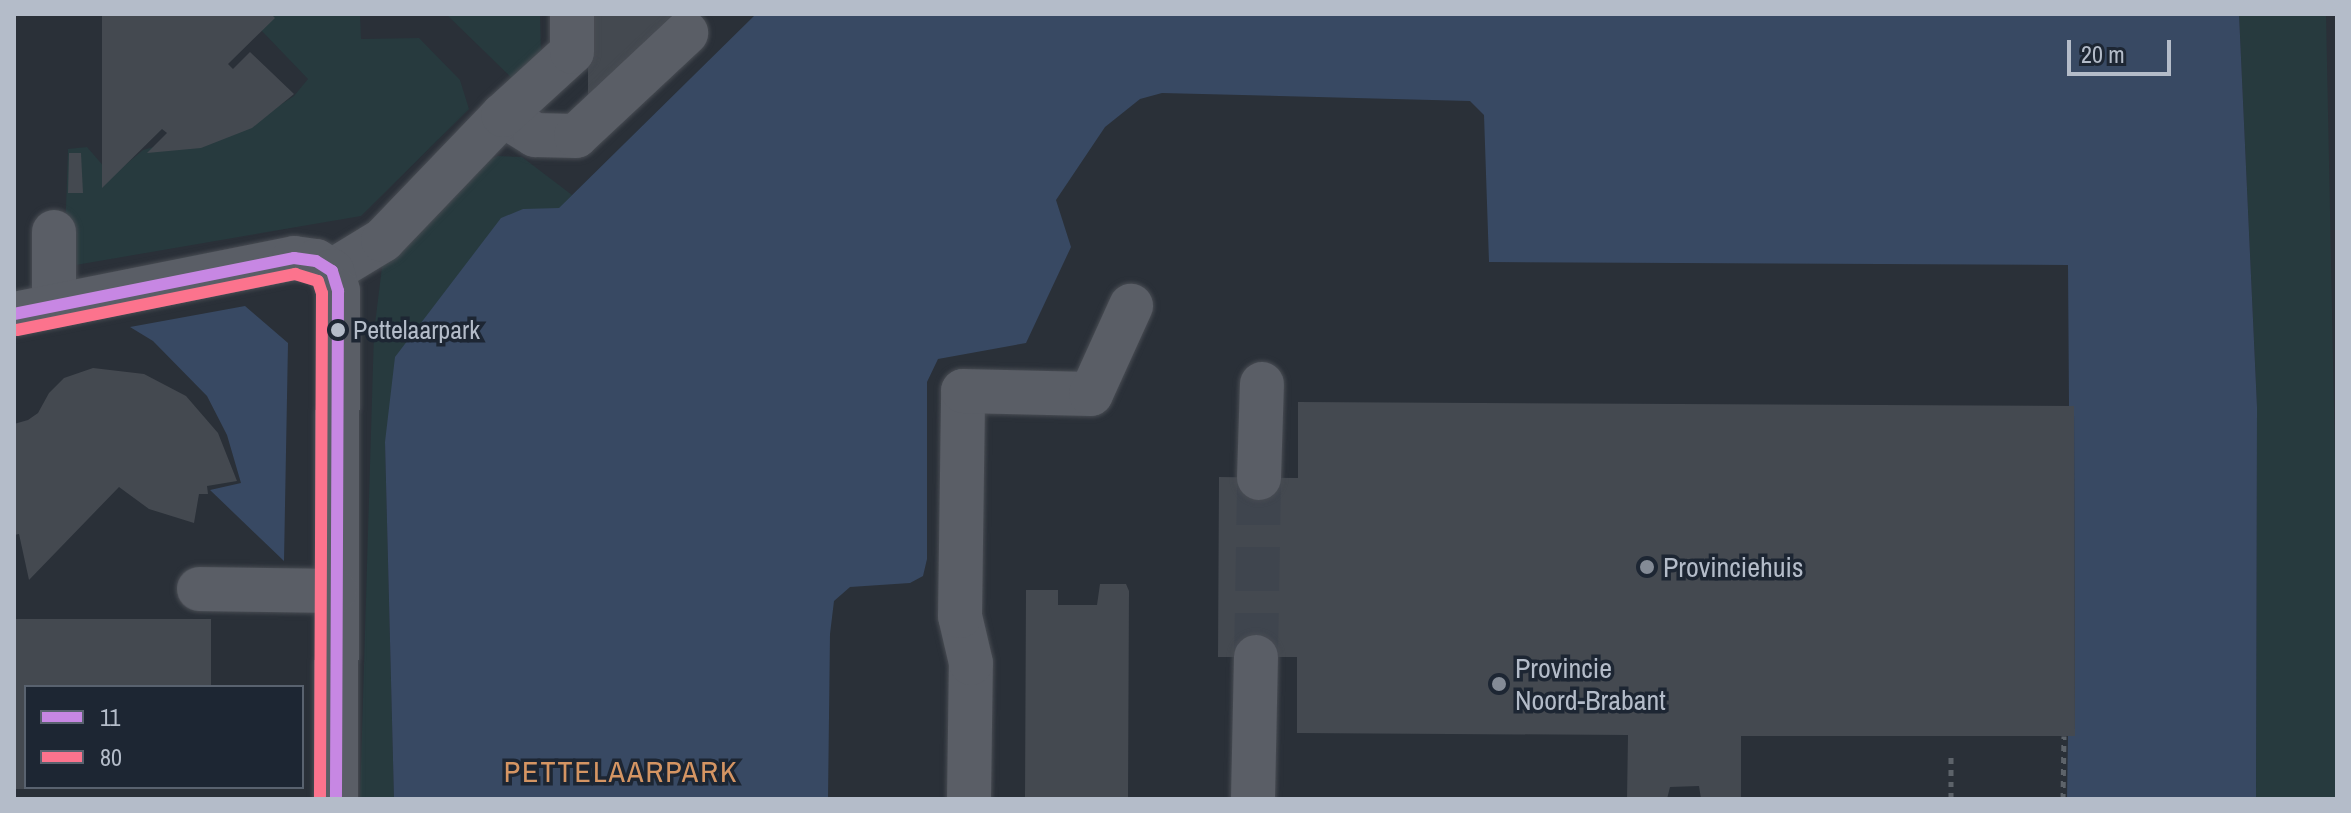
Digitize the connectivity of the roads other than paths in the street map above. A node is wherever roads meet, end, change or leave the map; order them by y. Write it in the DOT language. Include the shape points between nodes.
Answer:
graph roads {
  1 [pos="572,14"];
  2 [pos="686,33"];
  3 [pos="503,115"];
  4 [pos="54,232"];
  5 [pos="332,271"];
  6 [pos="1131,306"];
  7 [pos="33,319"];
  8 [pos="1262,384"];
  9 [pos="1259,478"];
  10 [pos="199,589"];
  11 [pos="335,591"];
  12 [pos="1256,657"];
  13 [pos="336,799"];
  14 [pos="969,799"];
  15 [pos="1253,799"];
  1 -- 3 [label="street" via="572,52"];
  2 -- 3 [label="street" via="576,136 535,135"];
  3 -- 5 [label="street" via="383,240"];
  4 -- 7 [label="street"];
  5 -- 7 [label="street" via="316,261 294,258"];
  5 -- 11 [label="street" via="338,291"];
  6 -- 14 [label="street" via="1091,394 963,391 960,616 971,663"];
  8 -- 9 [label="street"];
  10 -- 11 [label="street"];
  11 -- 13 [label="street"];
  12 -- 15 [label="street"];
}
